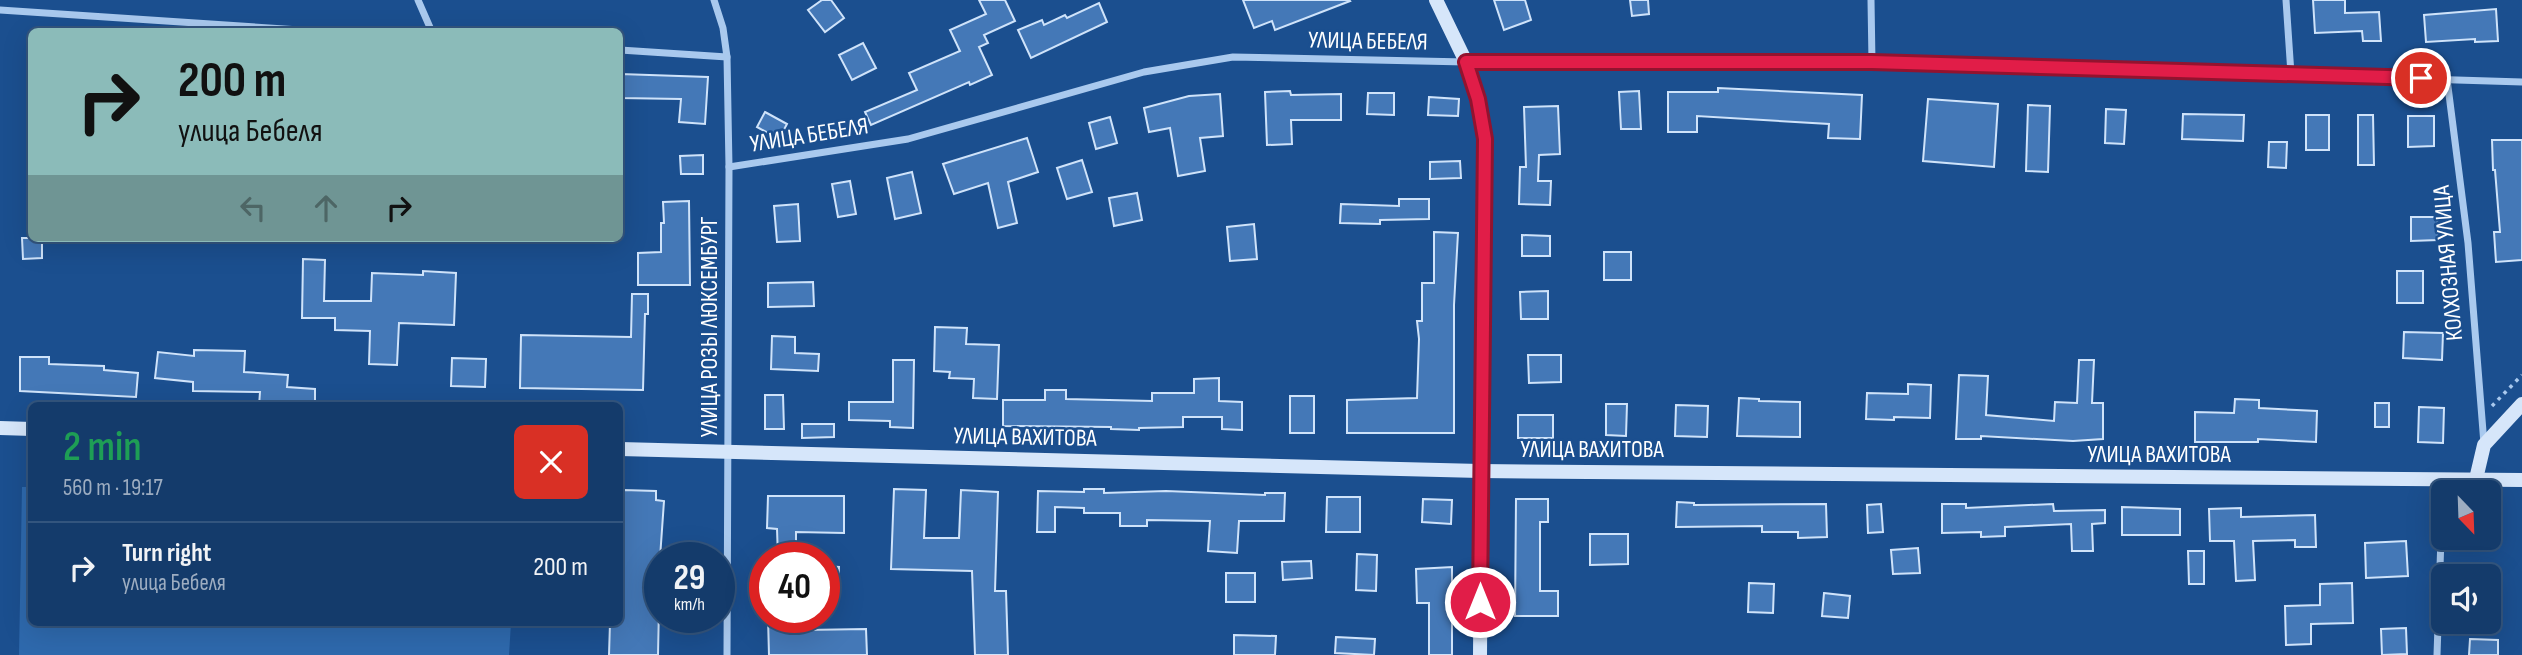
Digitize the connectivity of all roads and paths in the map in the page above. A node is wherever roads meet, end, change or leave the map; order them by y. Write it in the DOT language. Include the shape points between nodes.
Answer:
graph roads {
  1 [pos="418,0"];
  2 [pos="714,0"];
  3 [pos="1436,0"];
  4 [pos="1871,0"];
  5 [pos="2286,0"];
  6 [pos="0,10"];
  7 [pos="270,28"];
  8 [pos="430,28"];
  9 [pos="623,50"];
  10 [pos="727,57"];
  11 [pos="1466,62"];
  12 [pos="1872,62"];
  13 [pos="2291,74"];
  14 [pos="2447,79"];
  15 [pos="2522,82"];
  16 [pos="729,167"];
  17 [pos="2522,375"];
  18 [pos="2522,404"];
  19 [pos="2483,415"];
  20 [pos="0,428"];
  21 [pos="28,429"];
  22 [pos="2484,445"];
  23 [pos="623,449"];
  24 [pos="728,453"];
  25 [pos="1480,471"];
  26 [pos="2443,479"];
  27 [pos="2476,479"];
  28 [pos="2522,480"];
  29 [pos="727,655"];
  30 [pos="1480,655"];
  31 [pos="2437,655"];
  1 -- 8 [label="street"];
  2 -- 10 [label="street, УЛИЦА РОЗЫ ЛЮКСЕМБУРГ"];
  3 -- 11 [label="main road"];
  4 -- 12 [label="street"];
  5 -- 13 [label="street"];
  6 -- 7 [label="street"];
  9 -- 10 [label="street"];
  10 -- 16 [label="street, УЛИЦА РОЗЫ ЛЮКСЕМБУРГ"];
  11 -- 12 [label="street, УЛИЦА БЕБЕЛЯ"];
  11 -- 16 [label="street, УЛИЦА БЕБЕЛЯ" via="1233,57 1144,72 908,139"];
  11 -- 25 [label="main road" via="1485,139"];
  12 -- 13 [label="street, УЛИЦА БЕБЕЛЯ"];
  13 -- 14 [label="street, УЛИЦА БЕБЕЛЯ"];
  14 -- 15 [label="street, УЛИЦА БЕБЕЛЯ"];
  14 -- 19 [label="street, КОЛХОЗНАЯ УЛИЦА"];
  16 -- 24 [label="street, УЛИЦА РОЗЫ ЛЮКСЕМБУРГ"];
  17 -- 19 [label="path"];
  18 -- 22 [label="main road"];
  19 -- 22 [label="street, КОЛХОЗНАЯ УЛИЦА"];
  20 -- 21 [label="main road"];
  22 -- 27 [label="main road"];
  23 -- 24 [label="main road, УЛИЦА ВАХИТОВА"];
  24 -- 25 [label="main road, УЛИЦА ВАХИТОВА"];
  24 -- 29 [label="street, УЛИЦА РОЗЫ ЛЮКСЕМБУРГ"];
  25 -- 26 [label="main road, УЛИЦА ВАХИТОВА"];
  25 -- 30 [label="main road"];
  26 -- 27 [label="main road, УЛИЦА ВАХИТОВА"];
  26 -- 31 [label="street"];
  27 -- 28 [label="main road, УЛИЦА ВАХИТОВА"];
}
